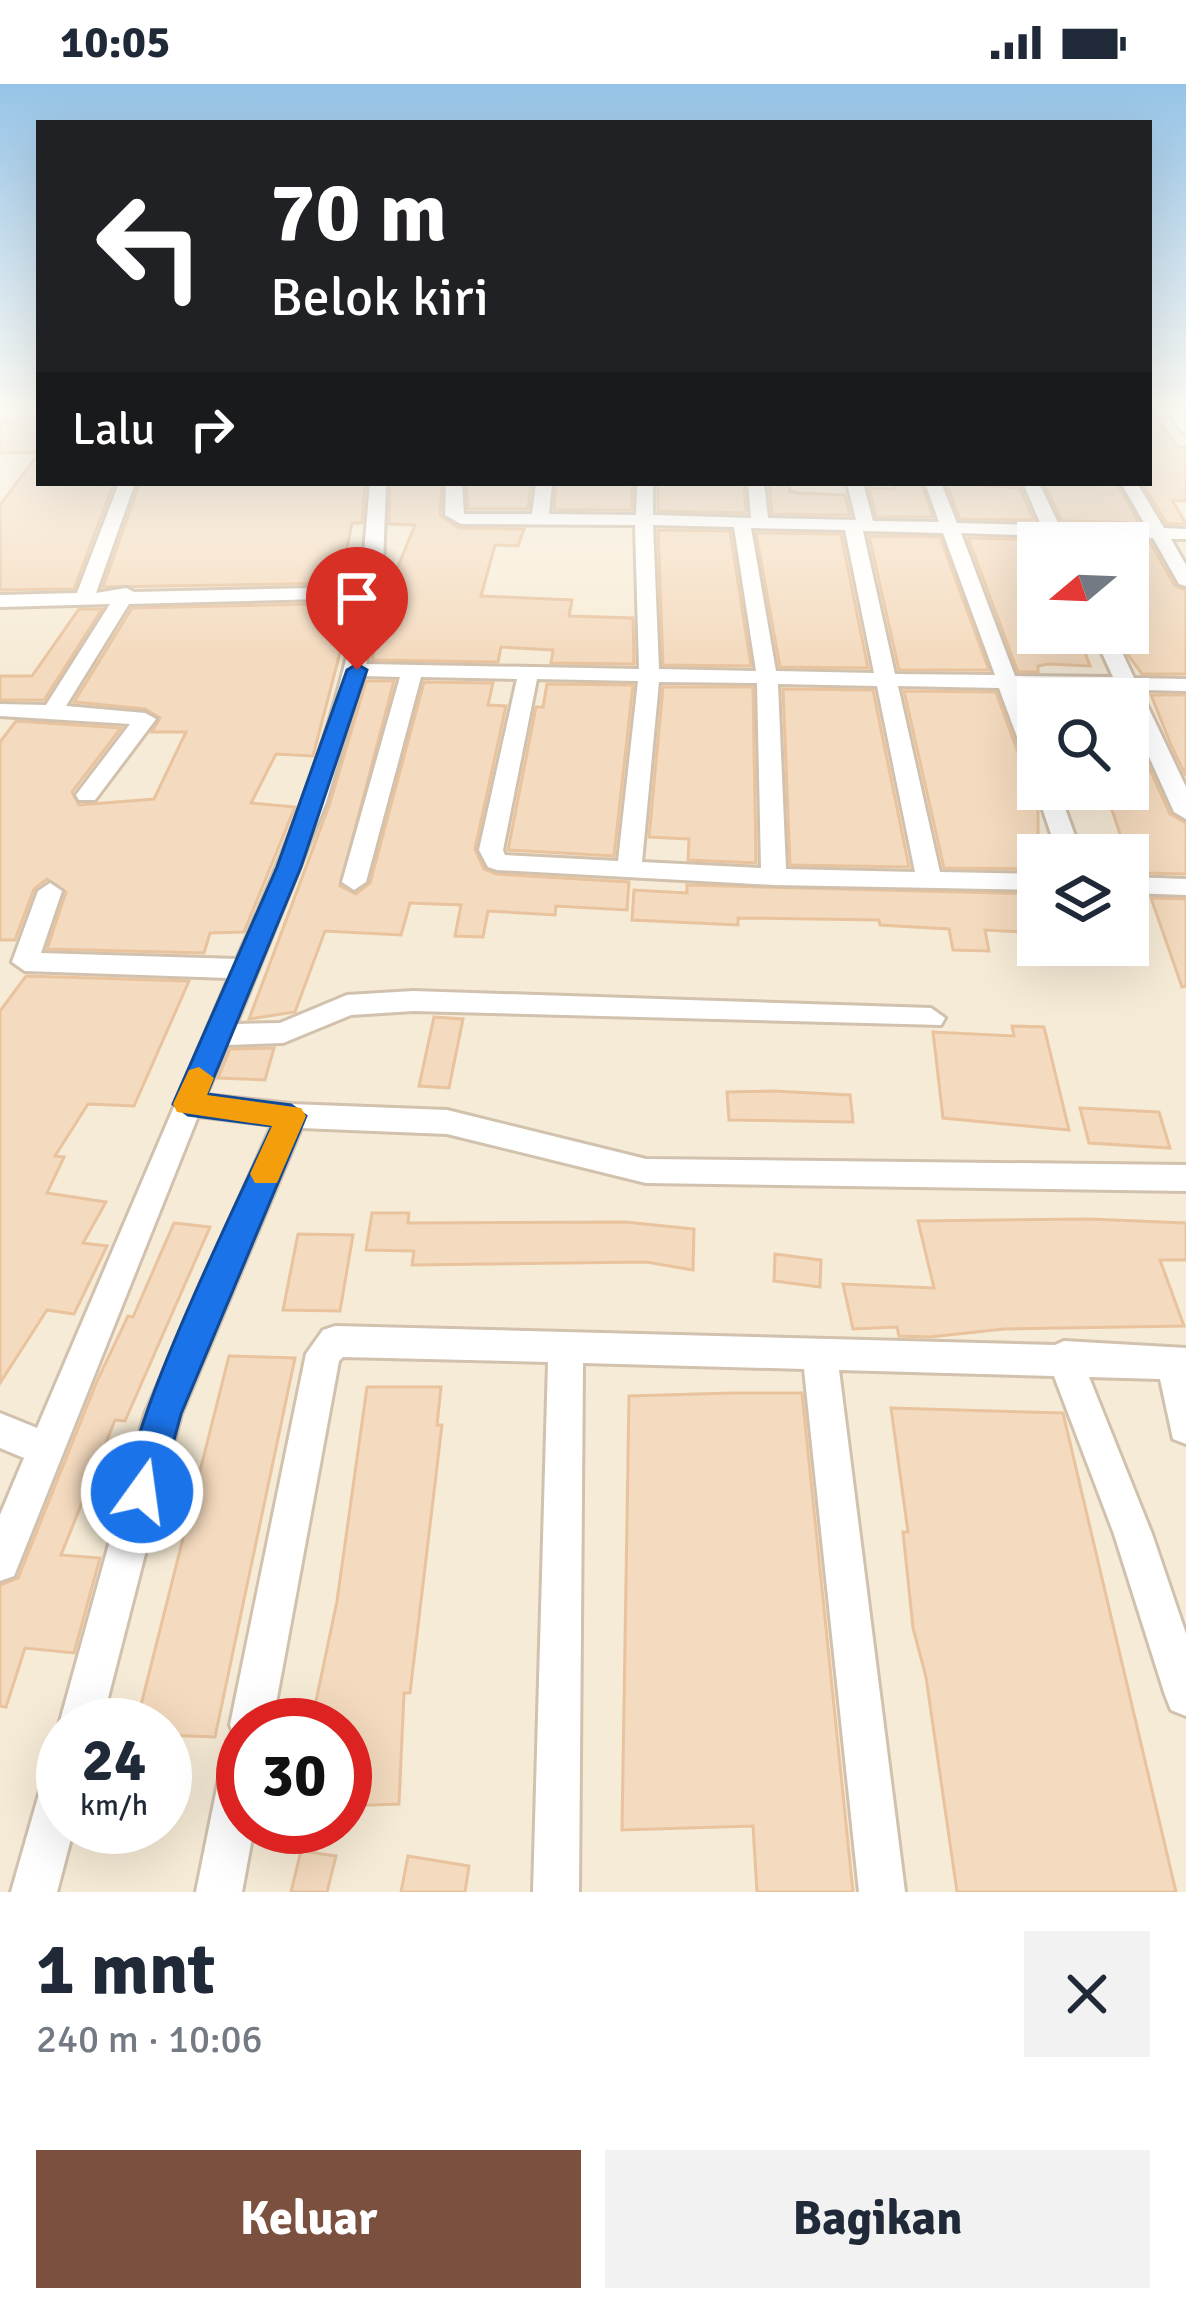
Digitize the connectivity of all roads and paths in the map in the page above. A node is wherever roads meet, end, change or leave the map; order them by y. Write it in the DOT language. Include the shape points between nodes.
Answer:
graph roads {
  1 [pos="123,493"];
  2 [pos="378,493"];
  3 [pos="455,493"];
  4 [pos="543,493"];
  5 [pos="645,493"];
  6 [pos="755,493"];
  7 [pos="856,493"];
  8 [pos="936,493"];
  9 [pos="1036,493"];
  10 [pos="1135,493"];
  11 [pos="540,520"];
  12 [pos="644,520"];
  13 [pos="1048,522"];
  14 [pos="751,525"];
  15 [pos="860,526"];
  16 [pos="947,530"];
  17 [pos="1149,534"];
  18 [pos="1158,534"];
  19 [pos="1186,534"];
  20 [pos="1017,535"];
  21 [pos="1186,580"];
  22 [pos="373,592"];
  23 [pos="126,594"];
  24 [pos="86,596"];
  25 [pos="0,601"];
  26 [pos="359,664"];
  27 [pos="648,669"];
  28 [pos="412,671"];
  29 [pos="765,671"];
  30 [pos="529,674"];
  31 [pos="1186,674"];
  32 [pos="882,675"];
  33 [pos="1007,677"];
  34 [pos="1066,678"];
  35 [pos="1138,678"];
  36 [pos="1149,682"];
  37 [pos="1186,686"];
  38 [pos="1017,705"];
  39 [pos="0,710"];
  40 [pos="52,711"];
  41 [pos="1149,730"];
  42 [pos="87,795"];
  43 [pos="1186,812"];
  44 [pos="629,870"];
  45 [pos="774,877"];
  46 [pos="929,880"];
  47 [pos="354,882"];
  48 [pos="1017,882"];
  49 [pos="1149,886"];
  50 [pos="1186,887"];
  51 [pos="50,891"];
  52 [pos="246,969"];
  53 [pos="931,1018"];
  54 [pos="218,1035"];
  55 [pos="188,1104"];
  56 [pos="291,1116"];
  57 [pos="1186,1178"];
  58 [pos="566,1349"];
  59 [pos="820,1357"];
  60 [pos="1064,1357"];
  61 [pos="1180,1363"];
  62 [pos="1186,1427"];
  63 [pos="0,1430"];
  64 [pos="46,1450"];
  65 [pos="0,1562"];
  66 [pos="1186,1695"];
  67 [pos="87,1698"];
  68 [pos="256,1698"];
  69 [pos="44,1854"];
  70 [pos="226,1854"];
  71 [pos="34,1892"];
  72 [pos="219,1892"];
  73 [pos="556,1892"];
  74 [pos="882,1892"];
  1 -- 24 [label="street"];
  2 -- 22 [label="street"];
  3 -- 11 [label="street" via="456,517"];
  4 -- 11 [label="street"];
  5 -- 12 [label="street"];
  6 -- 14 [label="street"];
  7 -- 15 [label="street"];
  8 -- 16 [label="street"];
  9 -- 13 [label="street"];
  10 -- 18 [label="street"];
  11 -- 12 [label="street"];
  12 -- 14 [label="street"];
  12 -- 27 [label="street"];
  14 -- 15 [label="street"];
  14 -- 29 [label="street"];
  15 -- 16 [label="street"];
  15 -- 32 [label="street"];
  16 -- 20 [label="street"];
  16 -- 33 [label="street"];
  17 -- 18 [label="street"];
  18 -- 19 [label="street"];
  18 -- 21 [label="street"];
  22 -- 23 [label="street"];
  22 -- 26 [label="street"];
  23 -- 24 [label="street"];
  23 -- 40 [label="street"];
  24 -- 25 [label="street"];
  26 -- 27 [label="street"];
  26 -- 28 [label="street"];
  26 -- 52 [label="street"];
  27 -- 29 [label="street"];
  27 -- 30 [label="street"];
  27 -- 44 [label="street"];
  28 -- 30 [label="street"];
  28 -- 47 [label="street"];
  29 -- 32 [label="street"];
  29 -- 45 [label="street"];
  30 -- 44 [label="street" via="491,855 506,864"];
  31 -- 35 [label="street"];
  32 -- 33 [label="street"];
  32 -- 46 [label="street"];
  33 -- 34 [label="street"];
  33 -- 38 [label="street"];
  36 -- 37 [label="street"];
  39 -- 40 [label="street"];
  40 -- 42 [label="street" via="146,719"];
  41 -- 43 [label="street"];
  44 -- 45 [label="street"];
  45 -- 46 [label="street"];
  46 -- 48 [label="street"];
  49 -- 50 [label="street"];
  51 -- 52 [label="street" via="25,962"];
  52 -- 54 [label="street"];
  53 -- 54 [label="street" via="396,1001 347,1005 283,1033"];
  54 -- 55 [label="street"];
  55 -- 56 [label="street"];
  55 -- 64 [label="street"];
  56 -- 57 [label="street" via="447,1122 646,1171"];
  56 -- 67 [label="street" via="163,1414"];
  58 -- 59 [label="street"];
  58 -- 68 [label="street" via="353,1337 322,1354"];
  58 -- 73 [label="street"];
  59 -- 60 [label="street"];
  59 -- 74 [label="street"];
  60 -- 61 [label="street"];
  60 -- 66 [label="street"];
  61 -- 62 [label="street"];
  63 -- 64 [label="street"];
  64 -- 65 [label="street"];
  69 -- 71 [label="street"];
  70 -- 72 [label="street"];
}
